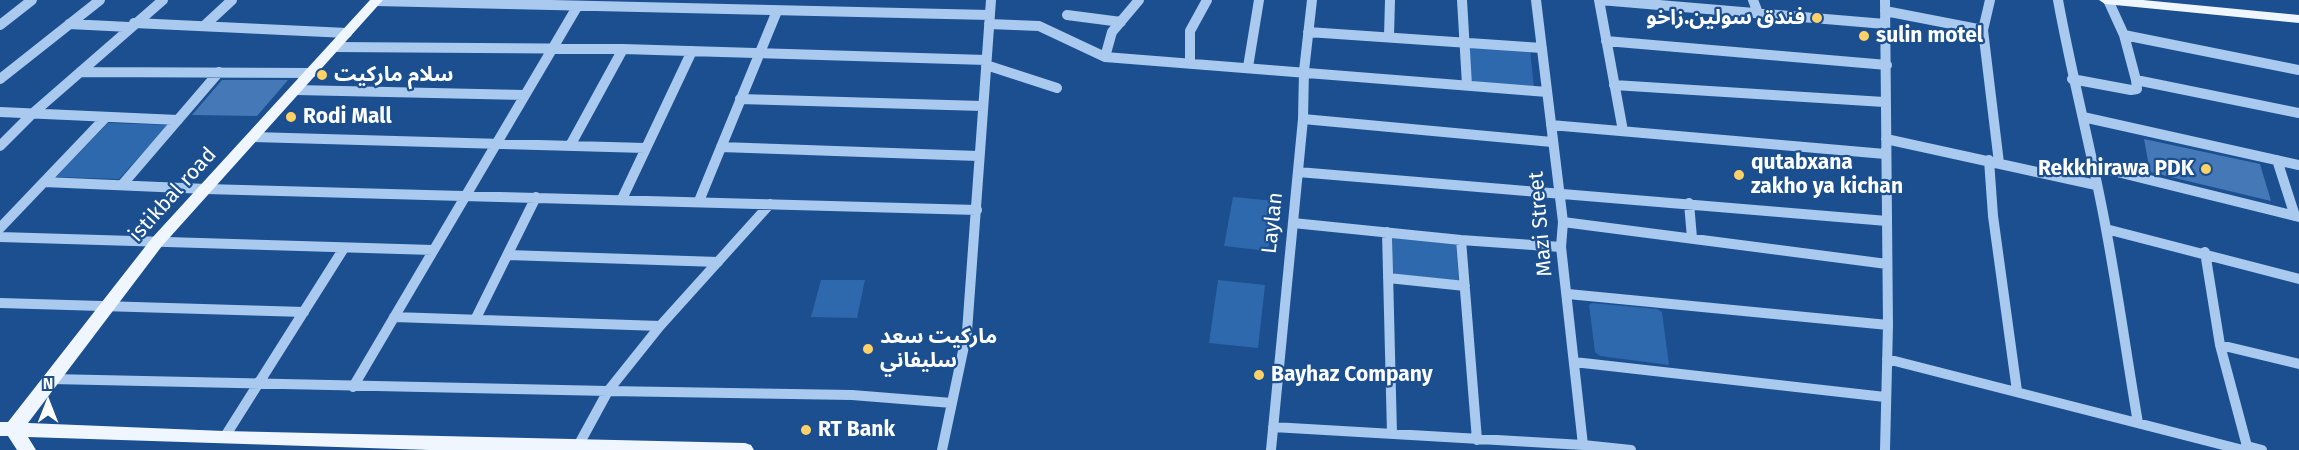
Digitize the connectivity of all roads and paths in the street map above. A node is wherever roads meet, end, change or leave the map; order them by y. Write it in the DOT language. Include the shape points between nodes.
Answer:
graph roads {
  1 [pos="32,0"];
  2 [pos="100,0"];
  3 [pos="163,0"];
  4 [pos="232,0"];
  5 [pos="377,0"];
  6 [pos="641,0"];
  7 [pos="713,0"];
  8 [pos="824,0"];
  9 [pos="991,0"];
  10 [pos="1139,0"];
  11 [pos="1207,0"];
  12 [pos="1259,0"];
  13 [pos="1312,0"];
  14 [pos="1390,0"];
  15 [pos="1462,0"];
  16 [pos="1536,0"];
  17 [pos="1600,0"];
  18 [pos="1753,0"];
  19 [pos="1990,0"];
  20 [pos="2058,0"];
  21 [pos="2106,0"];
  22 [pos="2181,0"];
  23 [pos="1885,6"];
  24 [pos="577,7"];
  25 [pos="633,8"];
  26 [pos="704,9"];
  27 [pos="777,11"];
  28 [pos="2299,11"];
  29 [pos="814,12"];
  30 [pos="1758,13"];
  31 [pos="1067,15"];
  32 [pos="2299,19"];
  33 [pos="990,20"];
  34 [pos="1121,22"];
  35 [pos="69,24"];
  36 [pos="1885,24"];
  37 [pos="0,25"];
  38 [pos="131,25"];
  39 [pos="204,26"];
  40 [pos="1983,30"];
  41 [pos="1308,32"];
  42 [pos="347,33"];
  43 [pos="2124,35"];
  44 [pos="1389,36"];
  45 [pos="1606,41"];
  46 [pos="1463,42"];
  47 [pos="334,47"];
  48 [pos="1542,48"];
  49 [pos="552,49"];
  50 [pos="623,50"];
  51 [pos="692,51"];
  52 [pos="760,52"];
  53 [pos="1105,57"];
  54 [pos="986,62"];
  55 [pos="1190,62"];
  56 [pos="1887,65"];
  57 [pos="1248,67"];
  58 [pos="2299,70"];
  59 [pos="1304,71"];
  60 [pos="80,72"];
  61 [pos="219,72"];
  62 [pos="311,73"];
  63 [pos="2,75"];
  64 [pos="2072,79"];
  65 [pos="2136,80"];
  66 [pos="1467,85"];
  67 [pos="1614,85"];
  68 [pos="1057,88"];
  69 [pos="296,90"];
  70 [pos="1547,92"];
  71 [pos="524,95"];
  72 [pos="740,99"];
  73 [pos="1884,102"];
  74 [pos="982,106"];
  75 [pos="0,112"];
  76 [pos="2299,113"];
  77 [pos="32,114"];
  78 [pos="106,117"];
  79 [pos="2083,117"];
  80 [pos="1303,119"];
  81 [pos="178,120"];
  82 [pos="1551,125"];
  83 [pos="1623,131"];
  84 [pos="253,137"];
  85 [pos="1552,142"];
  86 [pos="496,143"];
  87 [pos="571,144"];
  88 [pos="1886,144"];
  89 [pos="0,146"];
  90 [pos="721,147"];
  91 [pos="645,148"];
  92 [pos="978,156"];
  93 [pos="2277,160"];
  94 [pos="1994,162"];
  95 [pos="2299,165"];
  96 [pos="2093,166"];
  97 [pos="1298,172"];
  98 [pos="44,182"];
  99 [pos="122,185"];
  100 [pos="2096,185"];
  101 [pos="206,189"];
  102 [pos="1559,193"];
  103 [pos="465,196"];
  104 [pos="536,197"];
  105 [pos="622,200"];
  106 [pos="699,201"];
  107 [pos="1689,203"];
  108 [pos="770,204"];
  109 [pos="977,210"];
  110 [pos="2297,217"];
  111 [pos="1887,221"];
  112 [pos="1563,222"];
  113 [pos="1293,223"];
  114 [pos="0,228"];
  115 [pos="2106,229"];
  116 [pos="1387,232"];
  117 [pos="0,237"];
  118 [pos="1692,238"];
  119 [pos="1461,240"];
  120 [pos="157,242"];
  121 [pos="1562,247"];
  122 [pos="344,248"];
  123 [pos="433,250"];
  124 [pos="2205,252"];
  125 [pos="508,255"];
  126 [pos="718,262"];
  127 [pos="1887,264"];
  128 [pos="1388,278"];
  129 [pos="2299,279"];
  130 [pos="1465,286"];
  131 [pos="1568,294"];
  132 [pos="0,303"];
  133 [pos="107,305"];
  134 [pos="304,312"];
  135 [pos="394,317"];
  136 [pos="476,318"];
  137 [pos="1888,325"];
  138 [pos="660,326"];
  139 [pos="2220,345"];
  140 [pos="1887,359"];
  141 [pos="1574,362"];
  142 [pos="2299,364"];
  143 [pos="51,379"];
  144 [pos="257,385"];
  145 [pos="353,387"];
  146 [pos="608,391"];
  147 [pos="2017,391"];
  148 [pos="1885,397"];
  149 [pos="952,403"];
  150 [pos="2138,423"];
  151 [pos="1273,427"];
  152 [pos="4,430"];
  153 [pos="1392,434"];
  154 [pos="224,438"];
  155 [pos="1476,440"];
  156 [pos="1582,445"];
  157 [pos="578,446"];
  158 [pos="2246,449"];
  159 [pos="27,450"];
  160 [pos="745,450"];
  161 [pos="942,450"];
  162 [pos="1271,450"];
  163 [pos="1631,450"];
  164 [pos="1886,450"];
  165 [pos="2262,450"];
  1 -- 37 [label="street"];
  2 -- 35 [label="street"];
  3 -- 38 [label="street"];
  4 -- 39 [label="street"];
  5 -- 24 [label="street"];
  5 -- 42 [label="main road, istikbal road"];
  6 -- 25 [label="street"];
  7 -- 26 [label="street"];
  8 -- 29 [label="street"];
  9 -- 33 [label="street"];
  10 -- 34 [label="street"];
  11 -- 55 [label="street" via="1190,31"];
  12 -- 57 [label="street"];
  13 -- 41 [label="street, Laylan"];
  14 -- 44 [label="street"];
  15 -- 46 [label="street"];
  16 -- 48 [label="street, Mazi Street"];
  17 -- 30 [label="street"];
  17 -- 45 [label="street"];
  18 -- 30 [label="street"];
  19 -- 40 [label="street"];
  20 -- 64 [label="street"];
  21 -- 32 [label="main road"];
  21 -- 43 [label="street"];
  22 -- 28 [label="main road"];
  23 -- 36 [label="street"];
  23 -- 40 [label="street"];
  24 -- 25 [label="street"];
  24 -- 49 [label="street"];
  25 -- 26 [label="street"];
  26 -- 27 [label="street"];
  27 -- 29 [label="street"];
  27 -- 52 [label="street"];
  29 -- 33 [label="street"];
  30 -- 36 [label="street"];
  31 -- 34 [label="street"];
  33 -- 53 [label="street" via="1039,26"];
  33 -- 54 [label="street"];
  34 -- 53 [label="street" via="1112,32"];
  35 -- 38 [label="street"];
  35 -- 63 [label="street"];
  36 -- 56 [label="street"];
  38 -- 39 [label="street"];
  38 -- 60 [label="street"];
  39 -- 42 [label="street"];
  40 -- 94 [label="street"];
  41 -- 44 [label="street"];
  41 -- 59 [label="street, Laylan"];
  42 -- 47 [label="main road, istikbal road"];
  43 -- 58 [label="street"];
  43 -- 65 [label="street"];
  44 -- 46 [label="street"];
  45 -- 56 [label="street"];
  45 -- 67 [label="street"];
  46 -- 48 [label="street"];
  46 -- 66 [label="street"];
  47 -- 49 [label="street"];
  47 -- 62 [label="main road, istikbal road"];
  48 -- 70 [label="street, Mazi Street"];
  49 -- 50 [label="street"];
  49 -- 71 [label="street"];
  50 -- 51 [label="street"];
  50 -- 87 [label="street"];
  51 -- 52 [label="street"];
  51 -- 91 [label="street"];
  52 -- 54 [label="street"];
  52 -- 72 [label="street"];
  53 -- 55 [label="street"];
  54 -- 68 [label="street"];
  54 -- 74 [label="street"];
  55 -- 57 [label="street"];
  56 -- 73 [label="street"];
  57 -- 59 [label="street"];
  59 -- 66 [label="street"];
  59 -- 80 [label="street, Laylan"];
  60 -- 61 [label="street"];
  60 -- 77 [label="street"];
  61 -- 62 [label="street"];
  61 -- 81 [label="street"];
  62 -- 69 [label="main road, istikbal road"];
  64 -- 65 [label="street" via="2131,90 2137,89"];
  64 -- 79 [label="street"];
  65 -- 76 [label="street"];
  66 -- 70 [label="street"];
  67 -- 73 [label="street"];
  67 -- 83 [label="street"];
  69 -- 71 [label="street"];
  69 -- 84 [label="main road, istikbal road"];
  70 -- 82 [label="street, Mazi Street"];
  71 -- 86 [label="street"];
  72 -- 74 [label="street"];
  72 -- 90 [label="street"];
  73 -- 88 [label="street"];
  74 -- 92 [label="street"];
  75 -- 77 [label="street"];
  77 -- 78 [label="street"];
  77 -- 89 [label="street"];
  78 -- 81 [label="street"];
  78 -- 98 [label="street"];
  79 -- 93 [label="street"];
  79 -- 96 [label="street"];
  80 -- 85 [label="street"];
  80 -- 97 [label="street, Laylan"];
  81 -- 99 [label="street"];
  82 -- 83 [label="street"];
  82 -- 85 [label="street, Mazi Street"];
  83 -- 88 [label="street" via="1885,154"];
  84 -- 86 [label="street"];
  84 -- 101 [label="main road, istikbal road"];
  85 -- 102 [label="street, Mazi Street"];
  86 -- 87 [label="street"];
  86 -- 103 [label="street"];
  87 -- 91 [label="street"];
  88 -- 94 [label="street"];
  88 -- 111 [label="street"];
  90 -- 92 [label="street"];
  90 -- 106 [label="street"];
  91 -- 105 [label="street"];
  92 -- 109 [label="street"];
  93 -- 95 [label="street"];
  93 -- 110 [label="street"];
  94 -- 100 [label="street"];
  94 -- 147 [label="street" via="1993,216"];
  96 -- 100 [label="street"];
  96 -- 110 [label="street"];
  97 -- 102 [label="street"];
  97 -- 113 [label="street, Laylan"];
  98 -- 99 [label="street"];
  98 -- 114 [label="street"];
  99 -- 101 [label="street"];
  100 -- 115 [label="street"];
  101 -- 103 [label="street"];
  101 -- 120 [label="main road, istikbal road"];
  102 -- 107 [label="street"];
  102 -- 112 [label="street, Mazi Street"];
  103 -- 104 [label="street"];
  103 -- 123 [label="street"];
  104 -- 105 [label="street"];
  104 -- 125 [label="street"];
  105 -- 106 [label="street"];
  106 -- 108 [label="street"];
  107 -- 111 [label="street"];
  107 -- 118 [label="street"];
  108 -- 109 [label="street"];
  108 -- 126 [label="street"];
  109 -- 149 [label="street" via="967,332"];
  111 -- 127 [label="street"];
  112 -- 118 [label="street"];
  112 -- 121 [label="street, Mazi Street"];
  113 -- 116 [label="street"];
  113 -- 151 [label="street, Laylan"];
  115 -- 124 [label="street"];
  115 -- 150 [label="street"];
  116 -- 119 [label="street"];
  116 -- 128 [label="street"];
  117 -- 120 [label="street"];
  118 -- 127 [label="street"];
  119 -- 121 [label="street"];
  119 -- 130 [label="street"];
  120 -- 122 [label="street"];
  120 -- 133 [label="main road, istikbal road"];
  121 -- 131 [label="street, Mazi Street"];
  122 -- 123 [label="street"];
  122 -- 134 [label="street"];
  123 -- 135 [label="street"];
  124 -- 129 [label="street"];
  124 -- 139 [label="street"];
  125 -- 126 [label="street"];
  125 -- 136 [label="street"];
  126 -- 138 [label="street"];
  127 -- 137 [label="street"];
  128 -- 130 [label="street"];
  128 -- 153 [label="street"];
  130 -- 155 [label="street"];
  131 -- 137 [label="street"];
  131 -- 141 [label="street, Mazi Street"];
  132 -- 133 [label="street"];
  133 -- 134 [label="street"];
  133 -- 143 [label="main road, istikbal road"];
  134 -- 144 [label="street"];
  135 -- 136 [label="street"];
  135 -- 145 [label="street"];
  136 -- 138 [label="street"];
  137 -- 140 [label="street"];
  138 -- 146 [label="street"];
  139 -- 142 [label="street"];
  139 -- 158 [label="street"];
  140 -- 147 [label="street"];
  140 -- 148 [label="street"];
  141 -- 148 [label="street"];
  141 -- 156 [label="street, Mazi Street"];
  143 -- 144 [label="street"];
  143 -- 152 [label="main road, istikbal road"];
  144 -- 145 [label="street"];
  144 -- 154 [label="street"];
  145 -- 146 [label="street"];
  146 -- 149 [label="street" via="840,394"];
  146 -- 157 [label="street"];
  147 -- 150 [label="street"];
  148 -- 164 [label="street"];
  149 -- 161 [label="street"];
  150 -- 158 [label="street"];
  151 -- 153 [label="street"];
  151 -- 162 [label="street, Laylan"];
  152 -- 154 [label="main road"];
  152 -- 159 [label="main road"];
  153 -- 155 [label="street"];
  154 -- 157 [label="main road"];
  155 -- 156 [label="street"];
  156 -- 163 [label="street"];
  157 -- 160 [label="main road"];
  158 -- 165 [label="street"];
}
